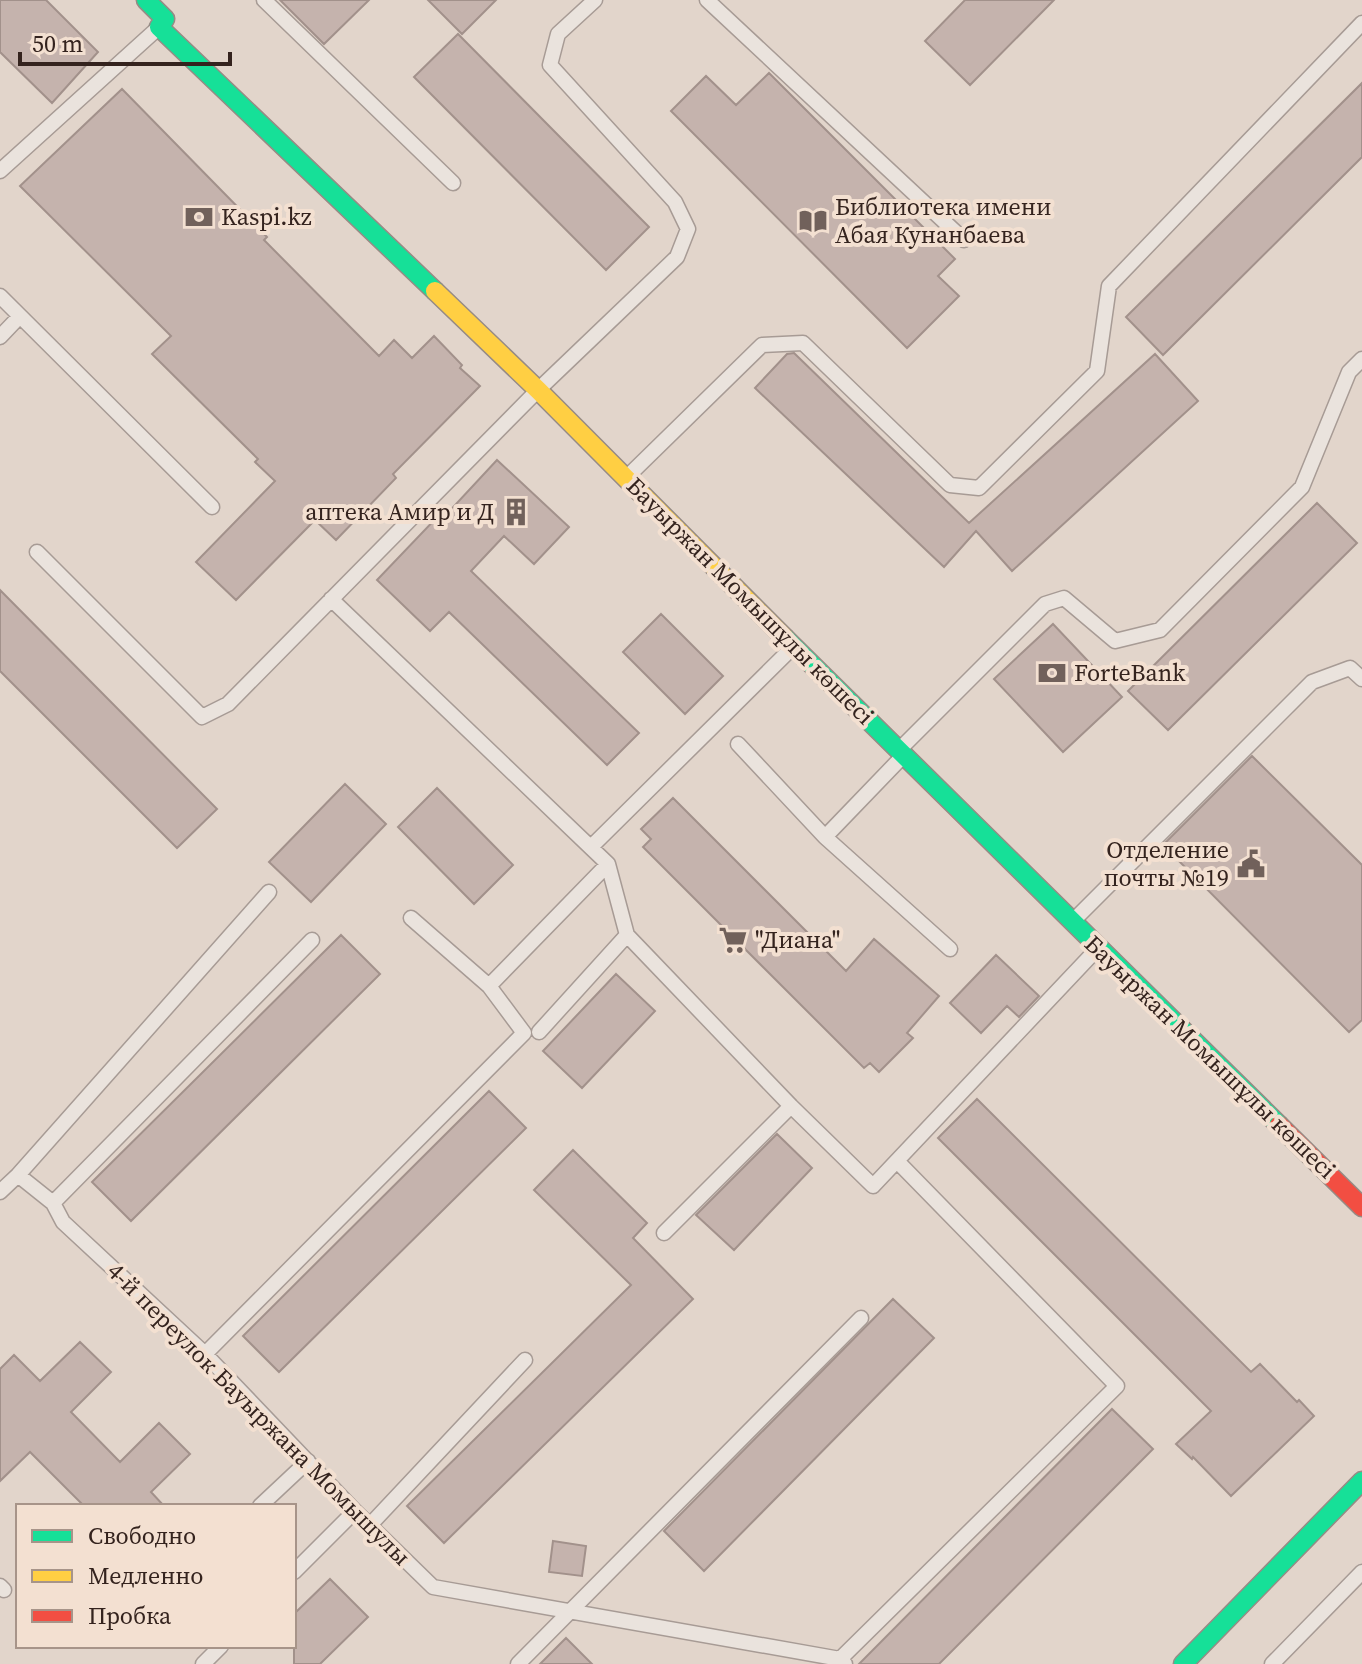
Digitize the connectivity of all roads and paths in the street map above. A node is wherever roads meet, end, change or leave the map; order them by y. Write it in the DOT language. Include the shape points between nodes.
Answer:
graph roads {
  1 [pos="146,0"];
  2 [pos="264,0"];
  3 [pos="595,0"];
  4 [pos="707,0"];
  5 [pos="166,18"];
  6 [pos="1362,23"];
  7 [pos="0,171"];
  8 [pos="453,183"];
  9 [pos="964,240"];
  10 [pos="0,296"];
  11 [pos="20,316"];
  12 [pos="0,337"];
  13 [pos="1362,359"];
  14 [pos="538,390"];
  15 [pos="626,478"];
  16 [pos="212,507"];
  17 [pos="37,552"];
  18 [pos="331,599"];
  19 [pos="794,646"];
  20 [pos="1362,679"];
  21 [pos="738,744"];
  22 [pos="901,753"];
  23 [pos="825,837"];
  24 [pos="591,847"];
  25 [pos="608,864"];
  26 [pos="269,892"];
  27 [pos="411,918"];
  28 [pos="1072,922"];
  29 [pos="627,935"];
  30 [pos="312,940"];
  31 [pos="1098,948"];
  32 [pos="950,949"];
  33 [pos="489,986"];
  34 [pos="539,1032"];
  35 [pos="791,1106"];
  36 [pos="897,1161"];
  37 [pos="18,1175"];
  38 [pos="0,1192"];
  39 [pos="53,1203"];
  40 [pos="1362,1207"];
  41 [pos="664,1233"];
  42 [pos="861,1318"];
  43 [pos="205,1354"];
  44 [pos="525,1360"];
  45 [pos="308,1461"];
  46 [pos="1361,1485"];
  47 [pos="262,1504"];
  48 [pos="355,1511"];
  49 [pos="370,1525"];
  50 [pos="296,1570"];
  51 [pos="1362,1572"];
  52 [pos="571,1612"];
  53 [pos="219,1648"];
  54 [pos="840,1662"];
  55 [pos="1187,1663"];
  56 [pos="203,1664"];
  57 [pos="518,1664"];
  58 [pos="1272,1664"];
  1 -- 5 [label="street, Бауыржан Момышұлы көшесі"];
  2 -- 8 [label="lane"];
  3 -- 14 [label="lane" via="558,34 550,65 675,202 688,229 677,257"];
  4 -- 9 [label="lane"];
  5 -- 7 [label="lane"];
  5 -- 14 [label="street, Бауыржан Момышұлы көшесі"];
  6 -- 15 [label="lane" via="1109,286 1097,371 979,488 950,485 803,343 762,345"];
  10 -- 11 [label="lane"];
  11 -- 12 [label="lane"];
  11 -- 16 [label="lane"];
  13 -- 22 [label="lane" via="1349,372 1302,487 1160,630 1115,641 1064,598 1045,604"];
  14 -- 15 [label="street, Бауыржан Момышұлы көшесі"];
  14 -- 18 [label="lane"];
  15 -- 19 [label="street, Бауыржан Момышұлы көшесі"];
  17 -- 18 [label="lane" via="202,717 228,704"];
  18 -- 24 [label="lane"];
  19 -- 22 [label="street, Бауыржан Момышұлы көшесі"];
  19 -- 24 [label="lane"];
  20 -- 28 [label="lane" via="1350,668 1312,682"];
  21 -- 23 [label="lane"];
  22 -- 23 [label="lane"];
  22 -- 28 [label="street, Бауыржан Момышұлы көшесі"];
  23 -- 32 [label="lane"];
  24 -- 25 [label="lane"];
  25 -- 29 [label="lane"];
  25 -- 33 [label="lane"];
  26 -- 37 [label="lane"];
  27 -- 33 [label="lane"];
  28 -- 31 [label="street, Бауыржан Момышұлы көшесі"];
  29 -- 34 [label="lane"];
  29 -- 35 [label="lane"];
  30 -- 39 [label="lane"];
  31 -- 36 [label="lane"];
  31 -- 40 [label="street, Бауыржан Момышұлы көшесі"];
  33 -- 43 [label="lane" via="524,1033"];
  35 -- 36 [label="lane" via="873,1186"];
  35 -- 41 [label="lane"];
  36 -- 54 [label="lane" via="1117,1386"];
  37 -- 38 [label="lane"];
  37 -- 39 [label="lane, 4-й переулок Бауыржана Момышулы"];
  39 -- 43 [label="lane, 4-й переулок Бауыржана Момышулы" via="63,1222"];
  42 -- 52 [label="lane"];
  43 -- 45 [label="lane, 4-й переулок Бауыржана Момышулы"];
  44 -- 49 [label="lane"];
  45 -- 47 [label="lane"];
  45 -- 48 [label="lane, 4-й переулок Бауыржана Момышулы"];
  46 -- 55 [label="street"];
  48 -- 49 [label="lane, 4-й переулок Бауыржана Момышулы"];
  48 -- 50 [label="lane"];
  49 -- 52 [label="lane, 4-й переулок Бауыржана Момышулы" via="433,1587"];
  51 -- 58 [label="lane"];
  52 -- 54 [label="lane, 4-й переулок Бауыржана Момышулы"];
  52 -- 57 [label="lane"];
  53 -- 56 [label="lane"];
}
